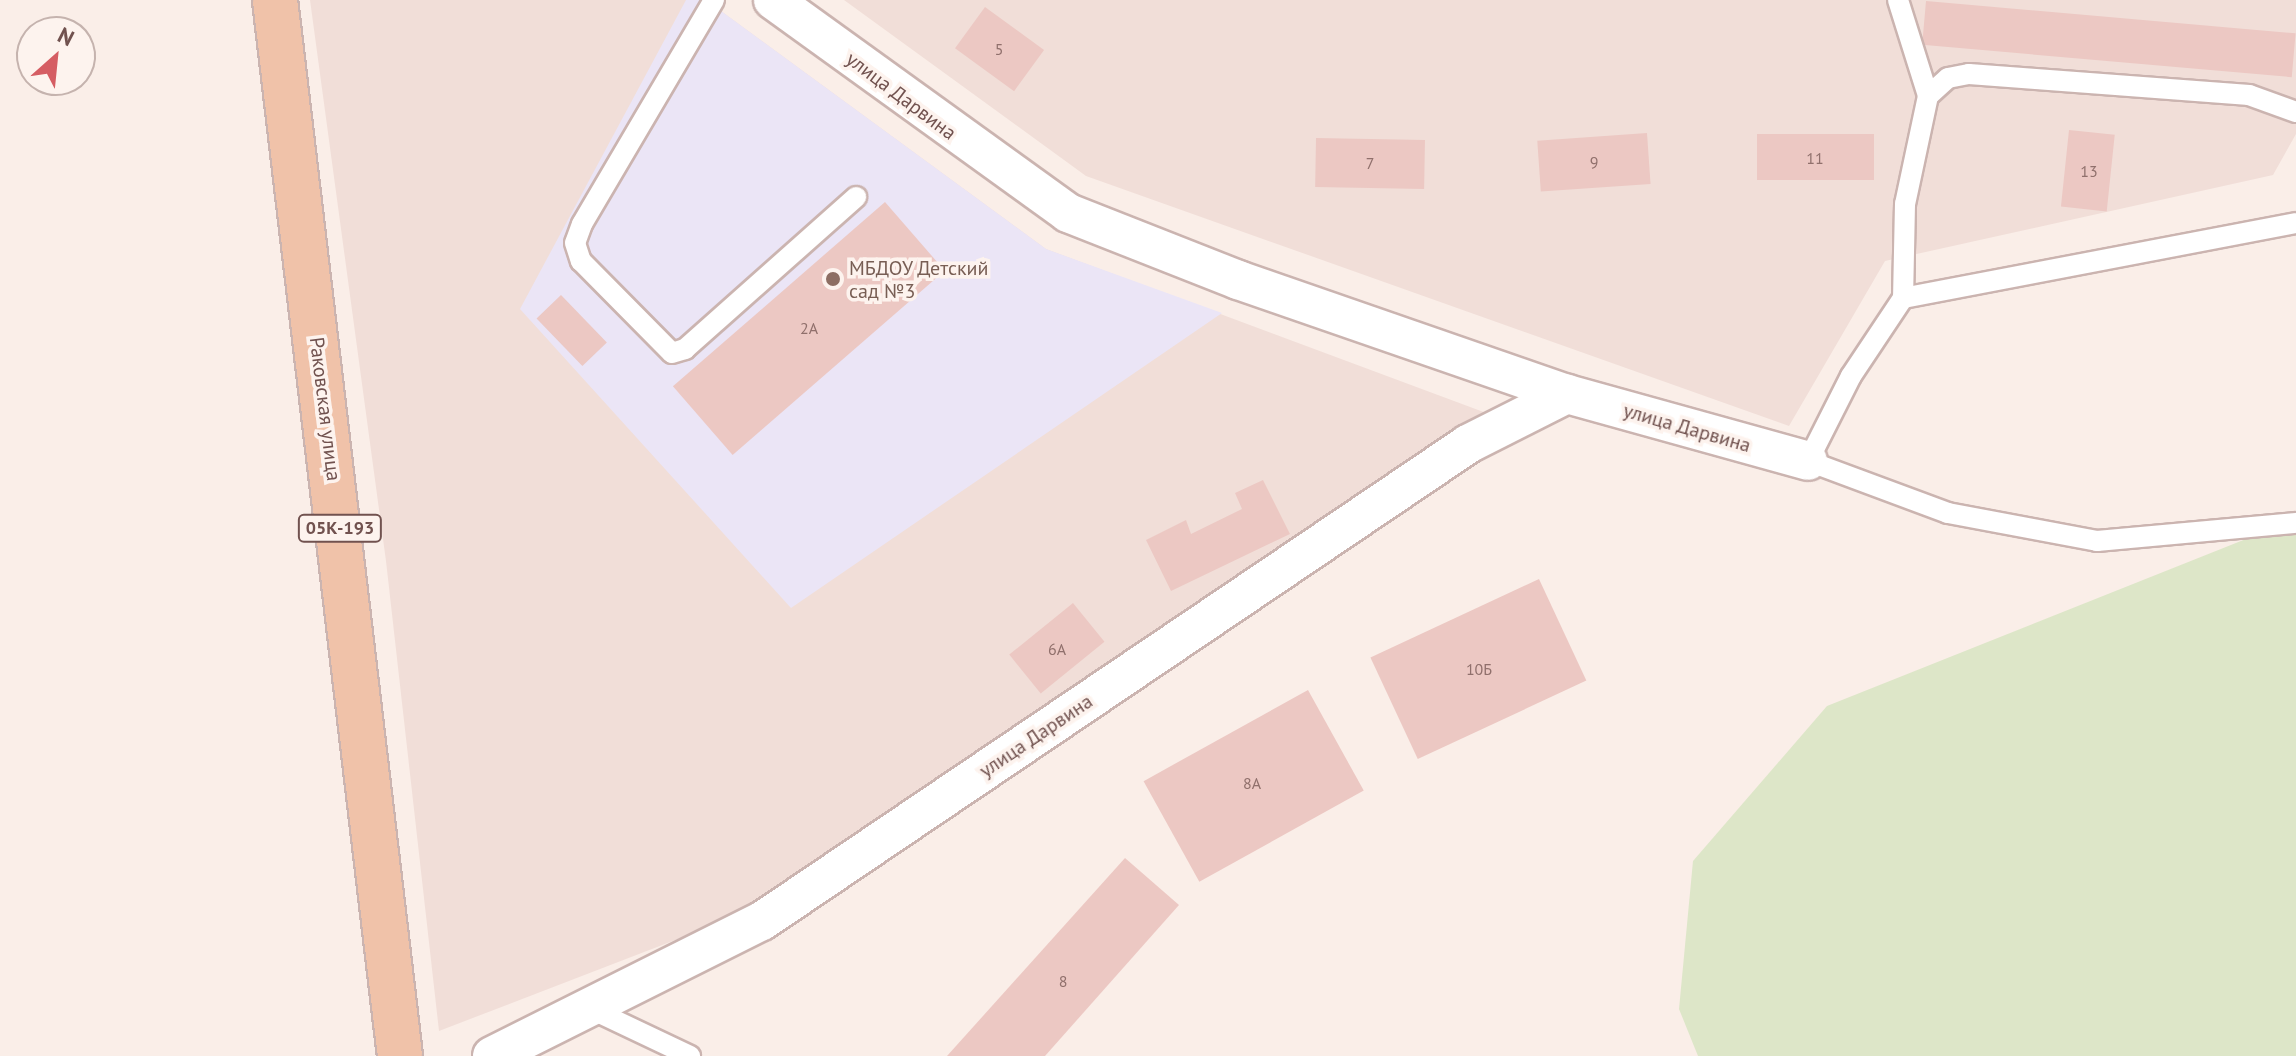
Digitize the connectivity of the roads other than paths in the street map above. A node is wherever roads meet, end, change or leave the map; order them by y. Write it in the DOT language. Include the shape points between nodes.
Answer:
graph roads {
  1 [pos="275,0"];
  2 [pos="714,0"];
  3 [pos="773,0"];
  4 [pos="1898,0"];
  5 [pos="1928,96"];
  6 [pos="2296,112"];
  7 [pos="856,197"];
  8 [pos="2296,223"];
  9 [pos="1903,298"];
  10 [pos="1567,394"];
  11 [pos="1808,461"];
  12 [pos="2296,523"];
  13 [pos="589,1008"];
  14 [pos="400,1056"];
  15 [pos="492,1056"];
  16 [pos="690,1056"];
  1 -- 14 [label="main road, Раковская улица / 05К-193"];
  2 -- 7 [label="lane" via="582,224 575,243 581,261 672,353 685,349"];
  3 -- 10 [label="street, улица Дарвина" via="1068,213"];
  4 -- 5 [label="lane"];
  5 -- 6 [label="lane" via="1948,78 1969,74 2249,95"];
  5 -- 9 [label="lane" via="1905,204"];
  8 -- 9 [label="lane"];
  9 -- 11 [label="lane" via="1851,376"];
  10 -- 11 [label="street, улица Дарвина"];
  10 -- 13 [label="street, улица Дарвина" via="1468,444 762,921"];
  11 -- 12 [label="lane" via="1948,513 2097,541"];
  13 -- 15 [label="street, улица Дарвина"];
  13 -- 16 [label="lane"];
}
